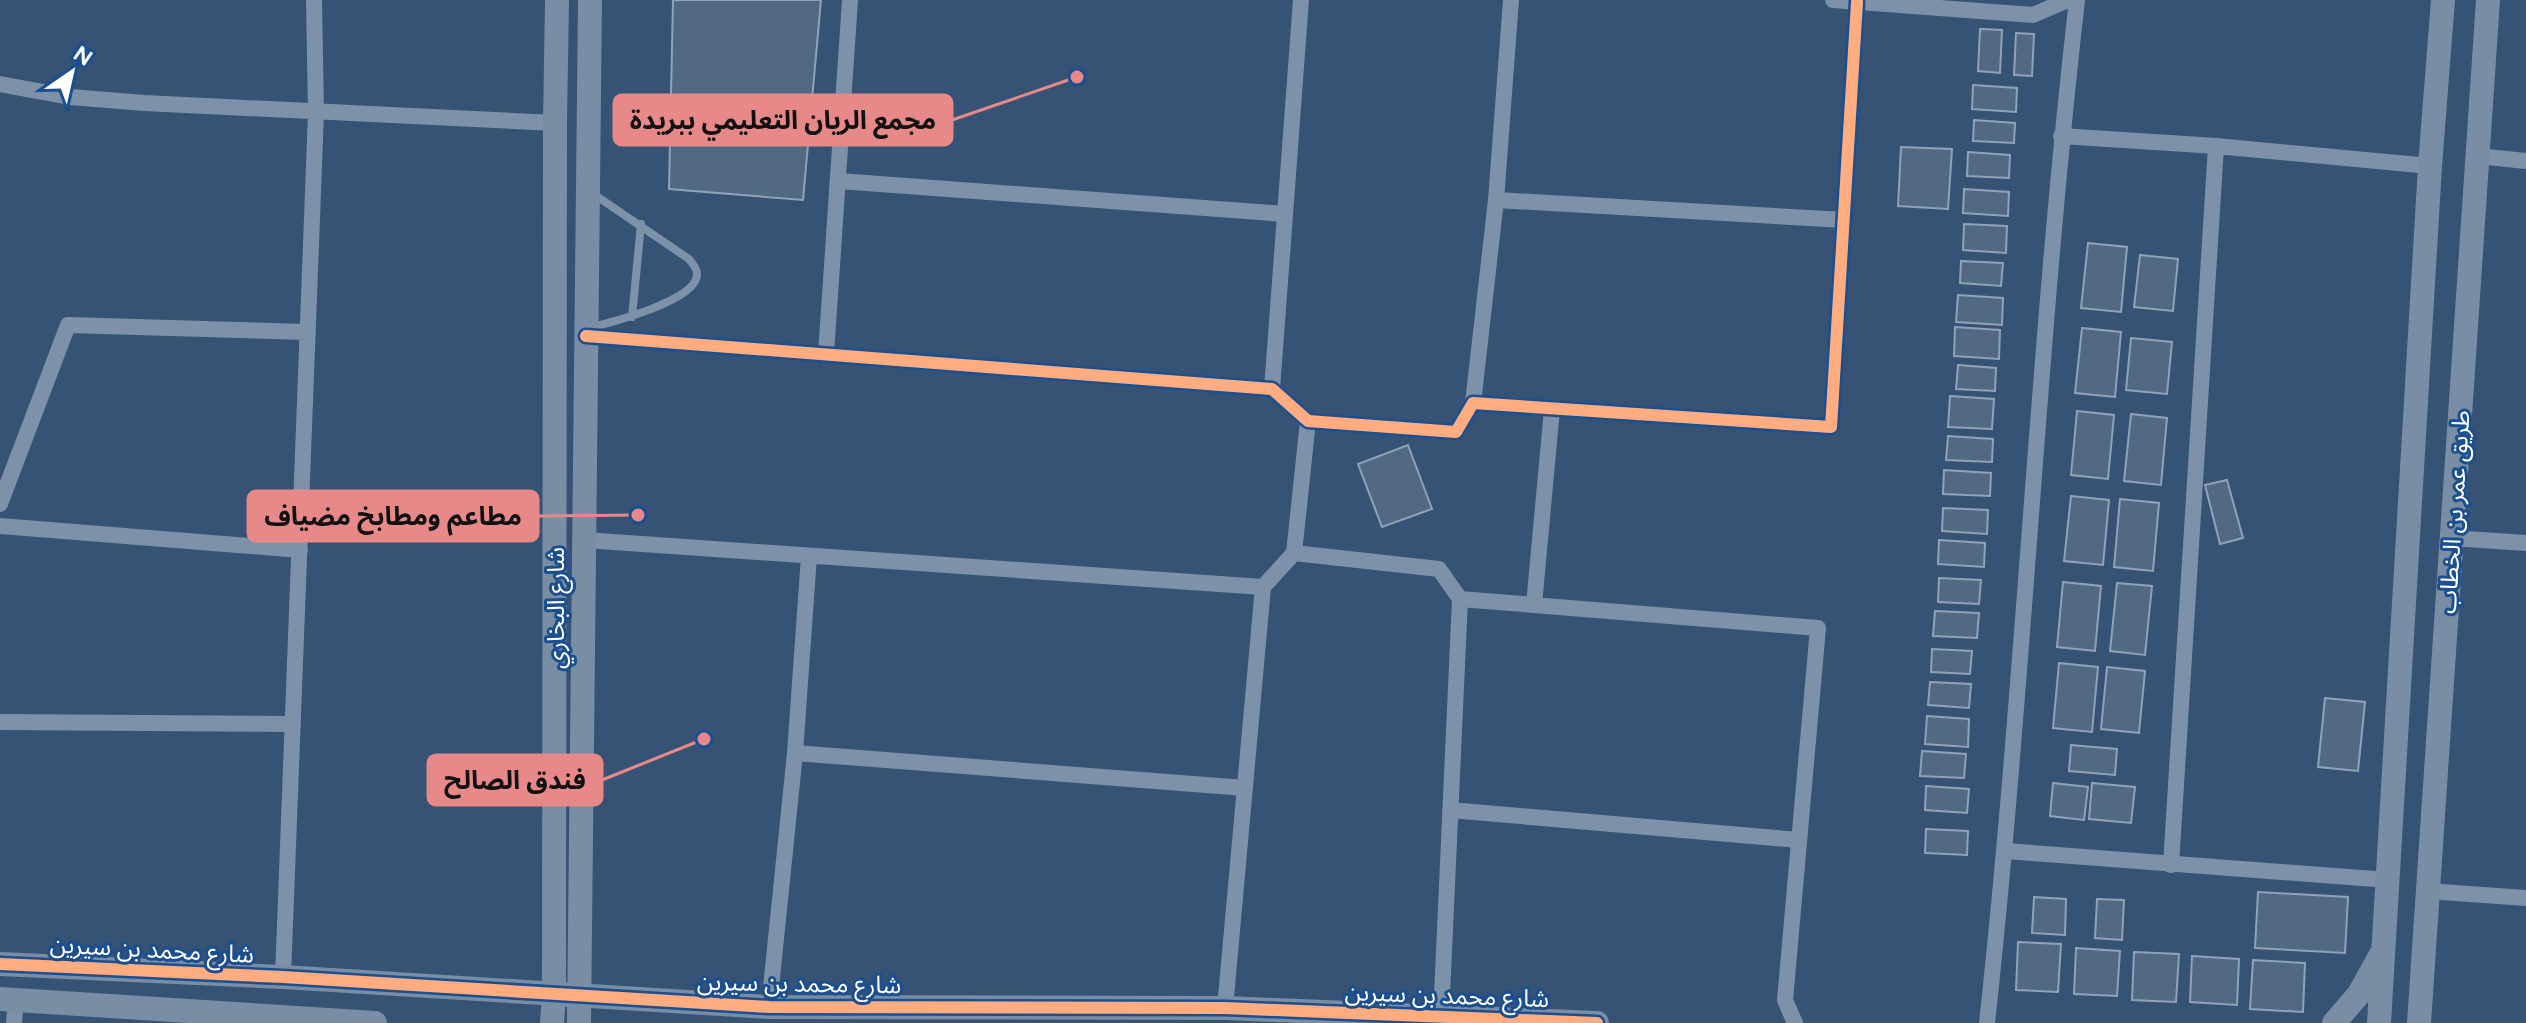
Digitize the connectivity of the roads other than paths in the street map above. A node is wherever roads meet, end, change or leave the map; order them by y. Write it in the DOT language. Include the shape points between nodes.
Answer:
graph roads {
  1 [pos="314,0"];
  2 [pos="557,0"];
  3 [pos="590,0"];
  4 [pos="850,0"];
  5 [pos="1301,0"];
  6 [pos="1511,0"];
  7 [pos="1833,0"];
  8 [pos="2068,0"];
  9 [pos="2077,0"];
  10 [pos="2443,0"];
  11 [pos="2488,0"];
  12 [pos="1857,2"];
  13 [pos="0,84"];
  14 [pos="316,113"];
  15 [pos="555,123"];
  16 [pos="2061,136"];
  17 [pos="2216,146"];
  18 [pos="2478,156"];
  19 [pos="2526,161"];
  20 [pos="2430,166"];
  21 [pos="839,181"];
  22 [pos="587,190"];
  23 [pos="1496,200"];
  24 [pos="1285,214"];
  25 [pos="1844,220"];
  26 [pos="641,224"];
  27 [pos="632,317"];
  28 [pos="308,332"];
  29 [pos="586,332"];
  30 [pos="826,354"];
  31 [pos="1272,389"];
  32 [pos="1473,403"];
  33 [pos="1552,409"];
  34 [pos="1308,421"];
  35 [pos="0,504"];
  36 [pos="0,526"];
  37 [pos="2452,538"];
  38 [pos="585,540"];
  39 [pos="2526,543"];
  40 [pos="300,550"];
  41 [pos="1294,553"];
  42 [pos="809,556"];
  43 [pos="1263,587"];
  44 [pos="1460,599"];
  45 [pos="1534,605"];
  46 [pos="0,722"];
  47 [pos="293,724"];
  48 [pos="795,753"];
  49 [pos="1245,788"];
  50 [pos="1450,810"];
  51 [pos="1799,840"];
  52 [pos="2006,851"];
  53 [pos="2171,865"];
  54 [pos="2388,880"];
  55 [pos="2428,891"];
  56 [pos="2526,898"];
  57 [pos="2383,951"];
  58 [pos="0,964"];
  59 [pos="283,977"];
  60 [pos="567,995"];
  61 [pos="10,1007"];
  62 [pos="769,1007"];
  63 [pos="1225,1008"];
  64 [pos="1441,1017"];
  65 [pos="375,1023"];
  66 [pos="552,1023"];
  67 [pos="579,1023"];
  68 [pos="1597,1023"];
  69 [pos="1795,1023"];
  70 [pos="1987,1023"];
  71 [pos="2334,1023"];
  72 [pos="2379,1023"];
  73 [pos="2419,1023"];
  1 -- 14 [label="street"];
  2 -- 15 [label="main road, شارع البخاري"];
  3 -- 22 [label="main road, شارع البخاري"];
  4 -- 21 [label="street"];
  5 -- 24 [label="street"];
  6 -- 23 [label="street"];
  7 -- 12 [label="street"];
  8 -- 12 [label="street" via="2033,15"];
  9 -- 16 [label="street"];
  10 -- 20 [label="main road, طريق عمر بن الخطاب"];
  11 -- 18 [label="main road, طريق عمر بن الخطاب"];
  12 -- 25 [label="street"];
  13 -- 14 [label="street" via="70,97"];
  14 -- 15 [label="street"];
  14 -- 28 [label="street"];
  15 -- 60 [label="main road, شارع البخاري"];
  16 -- 17 [label="street"];
  16 -- 52 [label="street"];
  17 -- 20 [label="street"];
  17 -- 53 [label="street"];
  18 -- 19 [label="street"];
  18 -- 37 [label="main road, طريق عمر بن الخطاب"];
  20 -- 54 [label="main road, طريق عمر بن الخطاب"];
  21 -- 24 [label="street"];
  21 -- 30 [label="street"];
  22 -- 26 [label="lane"];
  22 -- 29 [label="main road, شارع البخاري"];
  23 -- 25 [label="street"];
  23 -- 32 [label="street"];
  24 -- 31 [label="street"];
  25 -- 33 [label="street" via="1831,427"];
  26 -- 27 [label="lane"];
  26 -- 27 [label="lane" via="689,259 697,279 688,290"];
  27 -- 29 [label="lane"];
  28 -- 35 [label="street" via="68,325"];
  28 -- 40 [label="street"];
  29 -- 30 [label="street"];
  29 -- 38 [label="main road, شارع البخاري"];
  30 -- 31 [label="street"];
  31 -- 34 [label="street"];
  32 -- 33 [label="street"];
  32 -- 34 [label="street" via="1456,432"];
  33 -- 45 [label="street"];
  34 -- 41 [label="street"];
  36 -- 40 [label="street"];
  37 -- 39 [label="street"];
  37 -- 55 [label="main road, طريق عمر بن الخطاب"];
  38 -- 42 [label="street"];
  38 -- 60 [label="main road, شارع البخاري"];
  40 -- 47 [label="street"];
  41 -- 43 [label="street"];
  41 -- 44 [label="street" via="1439,569"];
  42 -- 43 [label="street"];
  42 -- 48 [label="street"];
  43 -- 49 [label="street"];
  44 -- 45 [label="street"];
  44 -- 50 [label="street"];
  45 -- 51 [label="street" via="1818,628"];
  46 -- 47 [label="street"];
  47 -- 59 [label="street"];
  48 -- 49 [label="street"];
  48 -- 62 [label="street"];
  49 -- 63 [label="street"];
  50 -- 51 [label="street"];
  50 -- 64 [label="street"];
  51 -- 69 [label="street" via="1785,1000"];
  52 -- 53 [label="street"];
  52 -- 70 [label="street"];
  53 -- 54 [label="street"];
  54 -- 57 [label="main road, طريق عمر بن الخطاب"];
  55 -- 56 [label="street"];
  55 -- 73 [label="main road, طريق عمر بن الخطاب"];
  57 -- 71 [label="main road" via="2359,994"];
  57 -- 72 [label="main road, طريق عمر بن الخطاب"];
  58 -- 59 [label="main road, شارع محمد بن سيرين"];
  59 -- 60 [label="main road, شارع محمد بن سيرين"];
  60 -- 62 [label="main road, شارع محمد بن سيرين"];
  60 -- 66 [label="main road, شارع البخاري"];
  60 -- 67 [label="main road, شارع البخاري"];
  61 -- 65 [label="main road"];
  62 -- 63 [label="main road, شارع محمد بن سيرين"];
  63 -- 64 [label="main road, شارع محمد بن سيرين"];
  64 -- 68 [label="main road, شارع محمد بن سيرين"];
}
